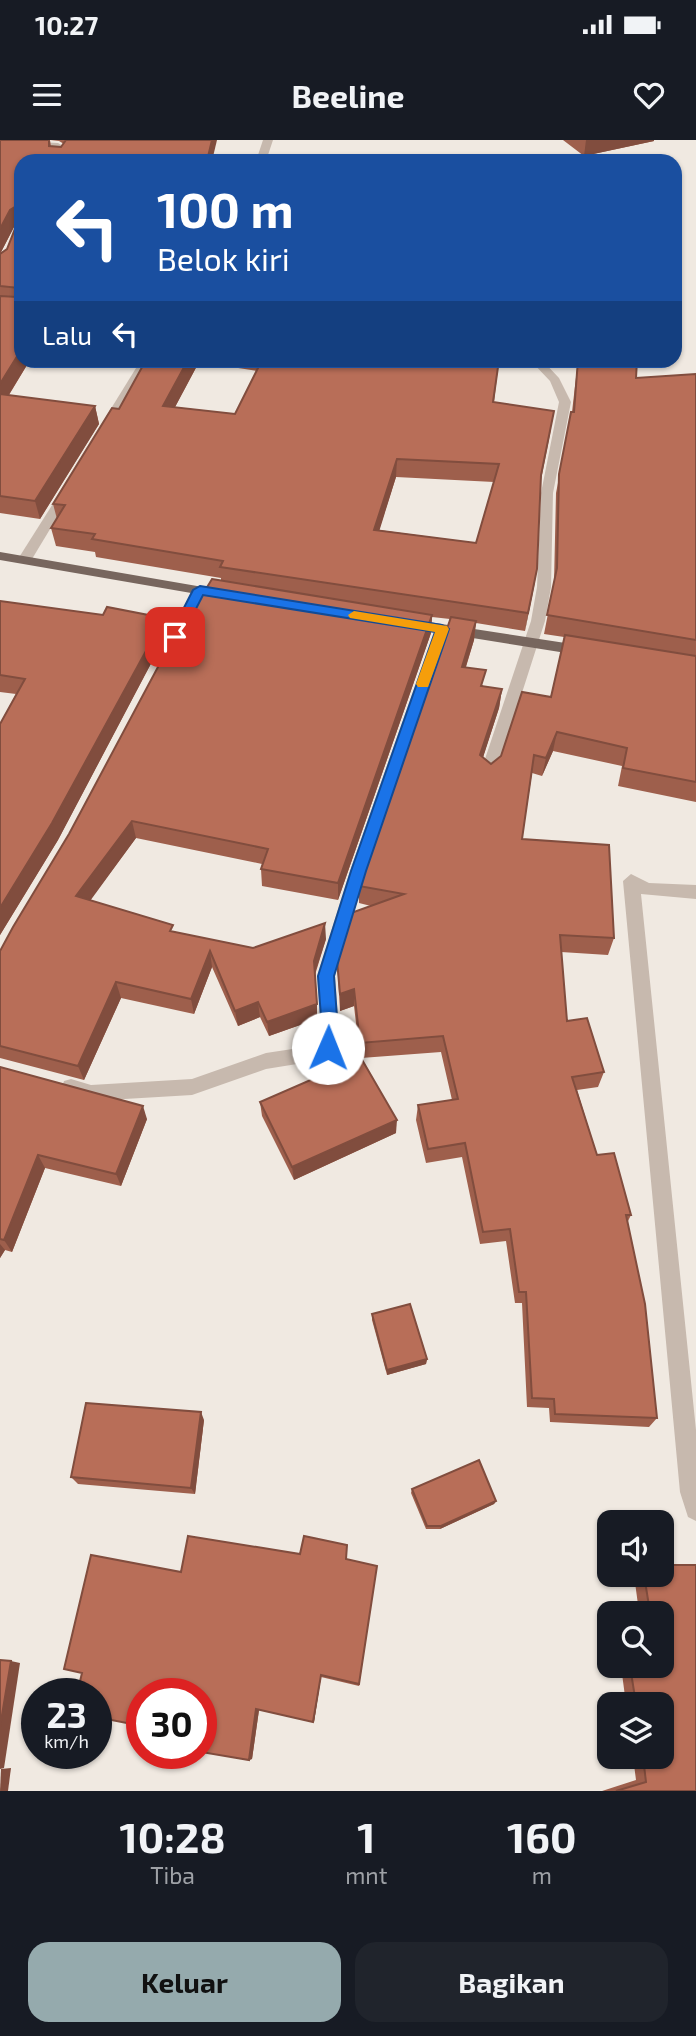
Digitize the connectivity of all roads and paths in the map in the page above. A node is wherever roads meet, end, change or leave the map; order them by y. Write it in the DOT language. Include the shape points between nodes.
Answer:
graph roads {
  1 [pos="0,142"];
  2 [pos="61,154"];
  3 [pos="142,368"];
  4 [pos="543,368"];
  5 [pos="96,442"];
  6 [pos="75,478"];
  7 [pos="0,556"];
  8 [pos="25,559"];
  9 [pos="200,590"];
  10 [pos="240,597"];
  11 [pos="388,620"];
  12 [pos="442,629"];
  13 [pos="529,643"];
  14 [pos="168,651"];
  15 [pos="606,654"];
  16 [pos="488,774"];
  17 [pos="696,892"];
  18 [pos="52,1082"];
  19 [pos="696,1510"];
  1 -- 2 [label="street" via="58,146"];
  3 -- 5 [label="street"];
  4 -- 13 [label="street" via="555,380 565,402 547,493 544,587"];
  6 -- 8 [label="street"];
  7 -- 8 [label="main road"];
  8 -- 9 [label="main road"];
  9 -- 10 [label="main road"];
  9 -- 14 [label="street"];
  11 -- 12 [label="main road"];
  12 -- 13 [label="main road"];
  12 -- 18 [label="street" via="326,976 327,1052 267,1061 192,1087 91,1093"];
  13 -- 15 [label="main road"];
  13 -- 16 [label="street"];
  17 -- 19 [label="street" via="646,889 631,881"];
}
